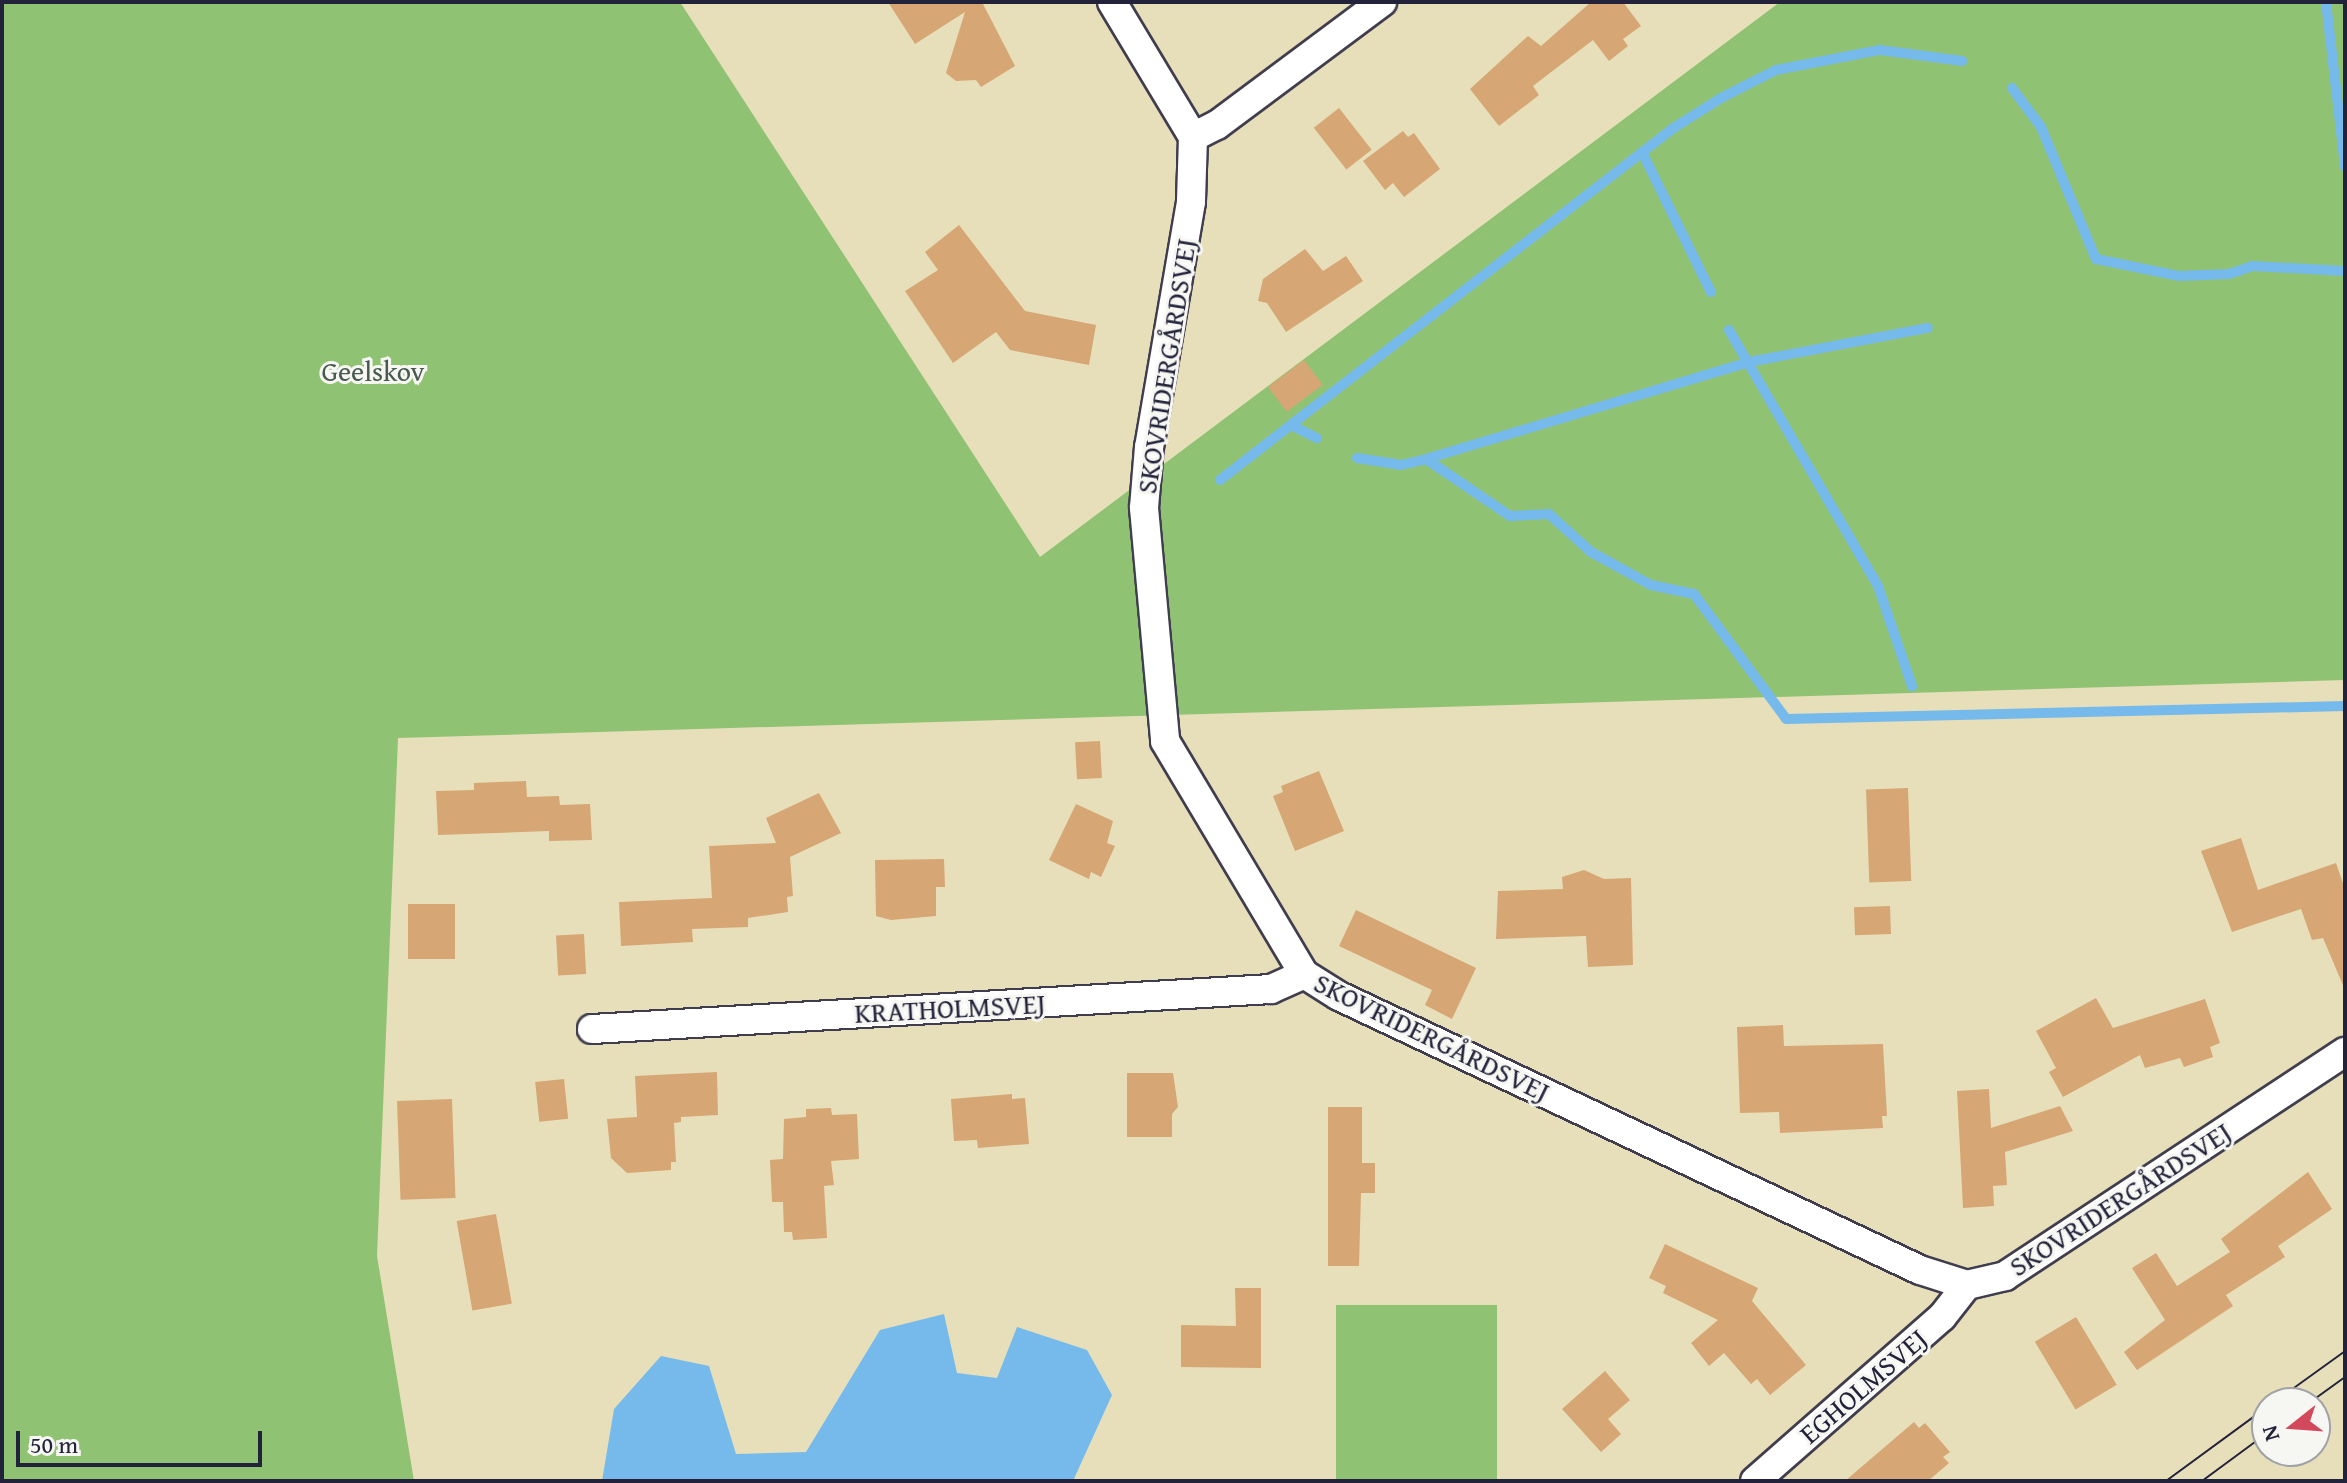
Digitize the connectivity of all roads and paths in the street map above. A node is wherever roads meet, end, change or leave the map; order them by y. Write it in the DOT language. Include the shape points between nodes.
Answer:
graph roads {
  1 [pos="1112,2"];
  2 [pos="1382,2"];
  3 [pos="1193,137"];
  4 [pos="1304,974"];
  5 [pos="592,1029"];
  6 [pos="2345,1052"];
  7 [pos="1967,1285"];
  8 [pos="1755,1481"];
  1 -- 3 [label="street"];
  2 -- 3 [label="street" via="1217,125"];
  3 -- 4 [label="street, SKOVRIDERGÅRDSVEJ" via="1191,202 1149,447 1144,508 1165,741"];
  4 -- 5 [label="street, KRATHOLMSVEJ" via="1271,989"];
  4 -- 7 [label="street, SKOVRIDERGÅRDSVEJ" via="1339,996 1920,1270"];
  6 -- 7 [label="street, SKOVRIDERGÅRDSVEJ" via="2005,1276"];
  7 -- 8 [label="street, EGHOLMSVEJ" via="1942,1317"];
}
